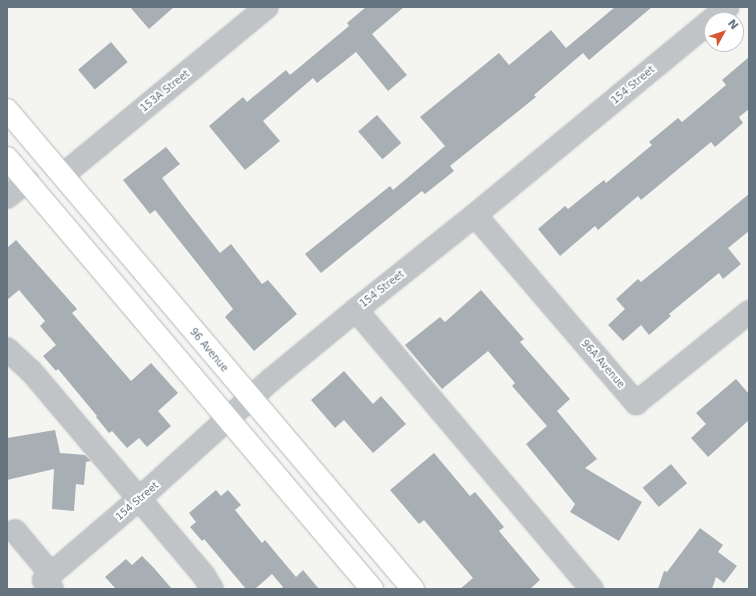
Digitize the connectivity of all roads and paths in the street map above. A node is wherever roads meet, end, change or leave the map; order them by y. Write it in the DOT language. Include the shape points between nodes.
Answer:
graph roads {
  1 [pos="267,7"];
  2 [pos="727,7"];
  3 [pos="7,110"];
  4 [pos="7,158"];
  5 [pos="63,175"];
  6 [pos="27,181"];
  7 [pos="7,197"];
  8 [pos="475,215"];
  9 [pos="356,310"];
  10 [pos="749,312"];
  11 [pos="7,349"];
  12 [pos="250,399"];
  13 [pos="228,418"];
  14 [pos="139,499"];
  15 [pos="15,531"];
  16 [pos="49,581"];
  17 [pos="212,589"];
  18 [pos="372,589"];
  19 [pos="413,589"];
  20 [pos="592,589"];
  1 -- 5 [label="street, 153A Street"];
  2 -- 8 [label="street, 154 Street"];
  3 -- 5 [label="main road, 96 Avenue"];
  4 -- 6 [label="main road"];
  5 -- 12 [label="main road, 96 Avenue"];
  6 -- 7 [label="street"];
  6 -- 13 [label="main road"];
  8 -- 9 [label="street, 154 Street"];
  8 -- 10 [label="street, 96A Avenue" via="636,403"];
  9 -- 12 [label="street, 154 Street"];
  9 -- 20 [label="street"];
  11 -- 14 [label="street" via="31,371"];
  12 -- 13 [label="street, 154 Street"];
  12 -- 19 [label="main road, 96 Avenue"];
  13 -- 14 [label="street, 154 Street"];
  13 -- 18 [label="main road"];
  14 -- 16 [label="street, 154 Street"];
  14 -- 17 [label="street"];
  15 -- 16 [label="street"];
}
